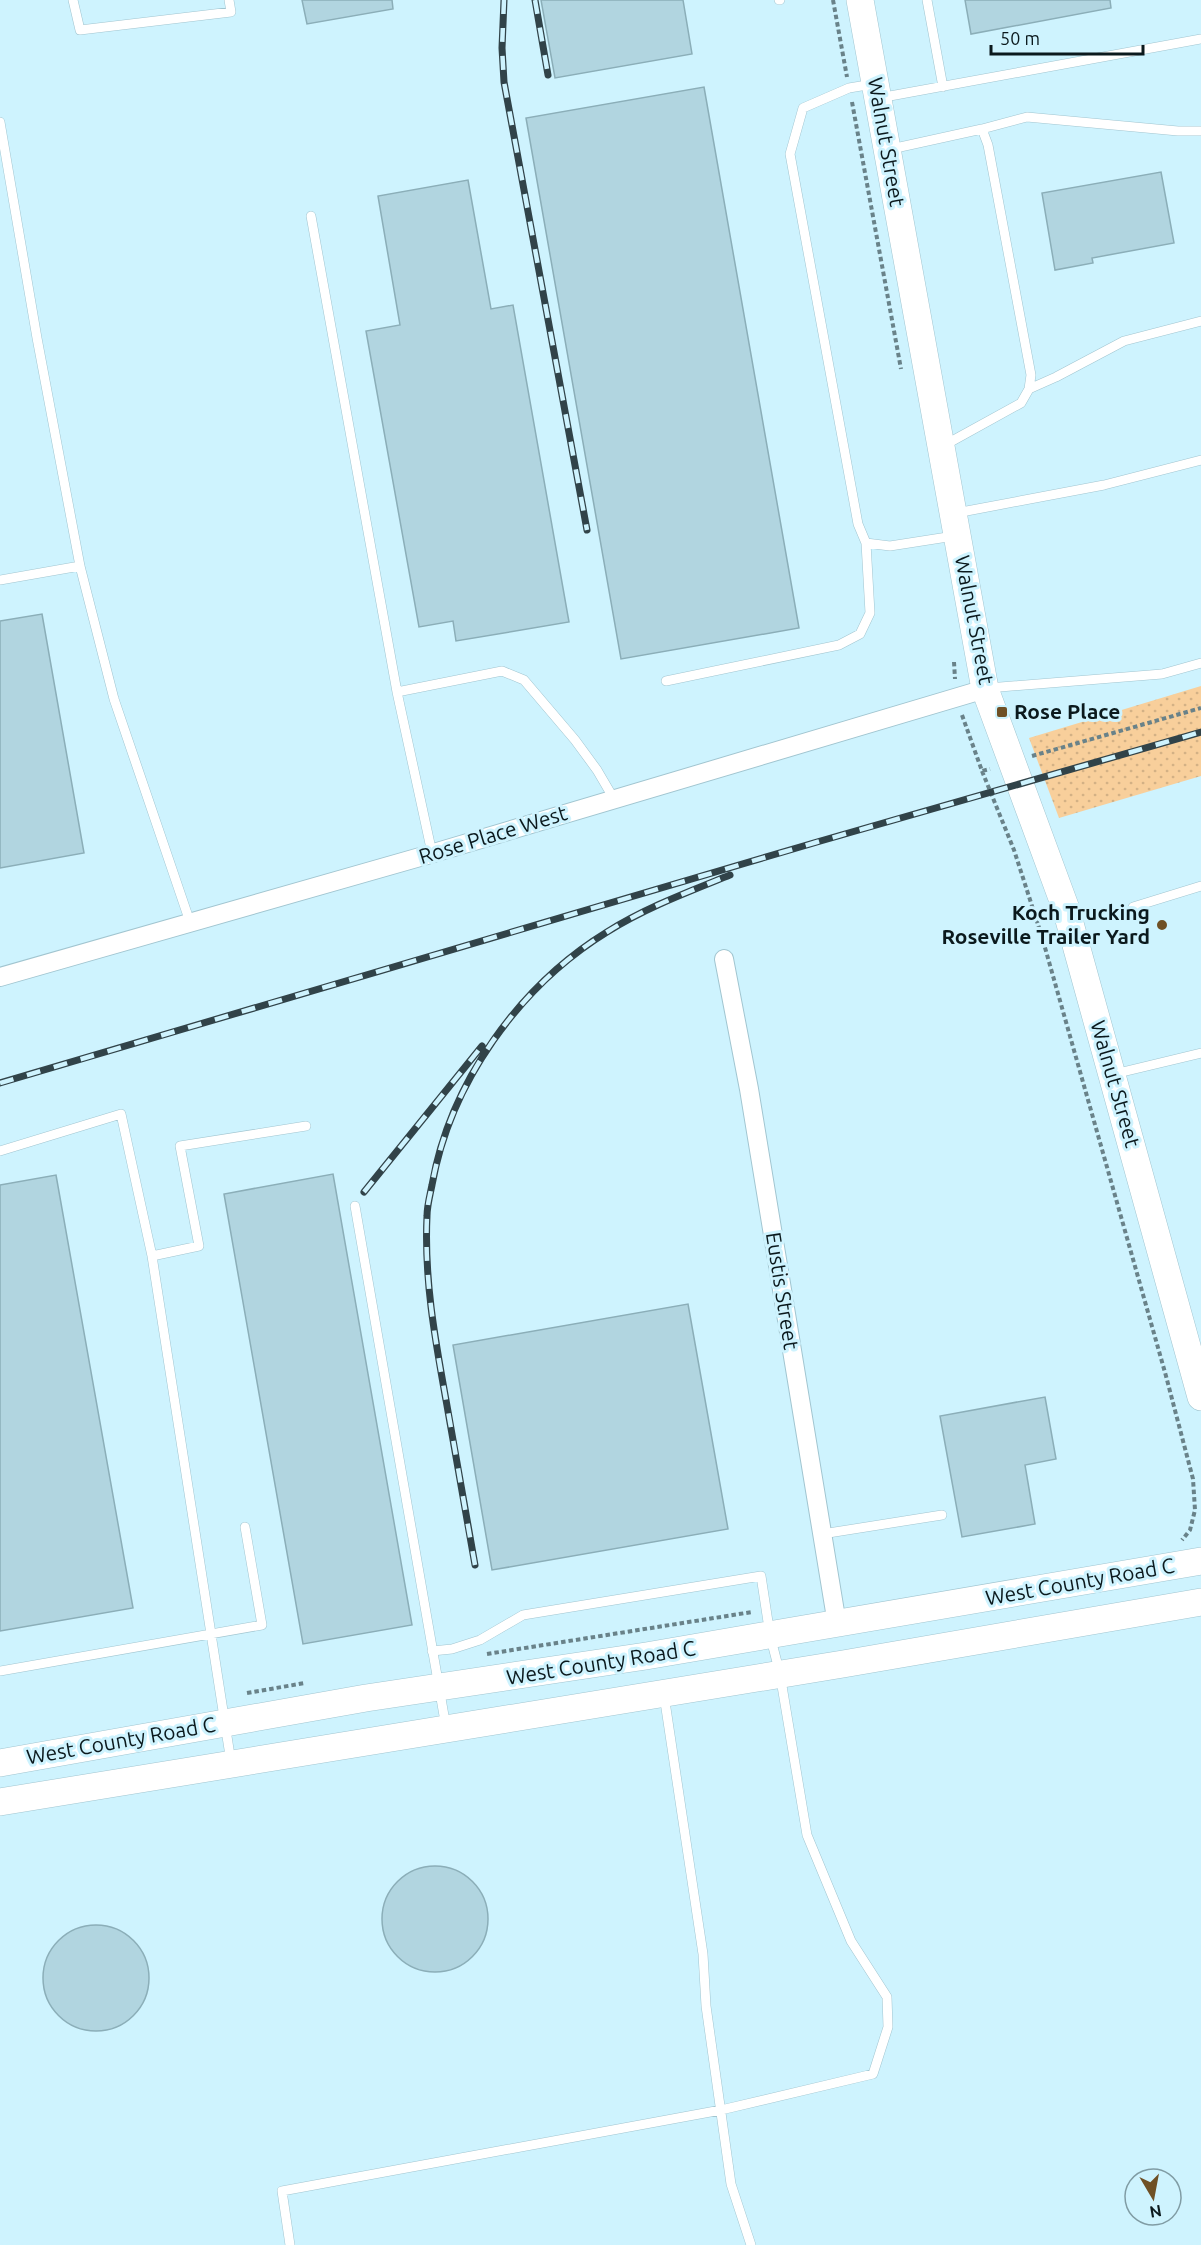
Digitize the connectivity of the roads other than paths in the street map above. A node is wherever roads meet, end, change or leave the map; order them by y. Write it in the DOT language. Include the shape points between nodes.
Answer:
graph roads {
  1 [pos="73,0"];
  2 [pos="230,0"];
  3 [pos="860,0"];
  4 [pos="927,0"];
  5 [pos="1201,39"];
  6 [pos="943,87"];
  7 [pos="876,91"];
  8 [pos="0,122"];
  9 [pos="982,129"];
  10 [pos="1201,131"];
  11 [pos="887,150"];
  12 [pos="311,216"];
  13 [pos="1201,321"];
  14 [pos="1029,389"];
  15 [pos="941,448"];
  16 [pos="1201,460"];
  17 [pos="956,524"];
  18 [pos="866,543"];
  19 [pos="80,566"];
  20 [pos="0,580"];
  21 [pos="1201,663"];
  22 [pos="666,681"];
  23 [pos="985,689"];
  24 [pos="397,692"];
  25 [pos="614,799"];
  26 [pos="432,853"];
  27 [pos="1201,886"];
  28 [pos="1133,907"];
  29 [pos="190,922"];
  30 [pos="724,958"];
  31 [pos="0,977"];
  32 [pos="1201,1053"];
  33 [pos="1112,1074"];
  34 [pos="306,1126"];
  35 [pos="0,1151"];
  36 [pos="355,1206"];
  37 [pos="152,1256"];
  38 [pos="1201,1397"];
  39 [pos="942,1515"];
  40 [pos="245,1527"];
  41 [pos="822,1534"];
  42 [pos="1201,1561"];
  43 [pos="1201,1602"];
  44 [pos="837,1624"];
  45 [pos="211,1635"];
  46 [pos="770,1635"];
  47 [pos="432,1651"];
  48 [pos="0,1671"];
  49 [pos="780,1674"];
  50 [pos="439,1687"];
  51 [pos="663,1692"];
  52 [pos="225,1723"];
  53 [pos="446,1728"];
  54 [pos="0,1763"];
  55 [pos="232,1764"];
  56 [pos="0,1802"];
  57 [pos="721,2109"];
  58 [pos="290,2245"];
  59 [pos="752,2245"];
  1 -- 2 [label="lane" via="80,30 231,12"];
  3 -- 7 [label="main road, Walnut Street"];
  4 -- 6 [label="lane"];
  5 -- 6 [label="lane"];
  6 -- 7 [label="lane"];
  7 -- 11 [label="main road, Walnut Street"];
  7 -- 18 [label="lane" via="849,88 803,108 790,154 858,524"];
  8 -- 19 [label="lane"];
  9 -- 10 [label="lane" via="1028,117"];
  9 -- 11 [label="lane"];
  9 -- 14 [label="lane" via="1031,375"];
  11 -- 15 [label="main road, Walnut Street"];
  12 -- 24 [label="lane"];
  13 -- 14 [label="lane" via="1124,341"];
  14 -- 15 [label="lane" via="1021,403"];
  15 -- 17 [label="main road, Walnut Street"];
  16 -- 17 [label="lane"];
  17 -- 18 [label="lane" via="890,546"];
  17 -- 23 [label="main road, Walnut Street"];
  18 -- 22 [label="lane" via="870,613 860,634 839,645"];
  19 -- 20 [label="lane"];
  19 -- 29 [label="lane" via="114,699"];
  21 -- 23 [label="lane" via="1162,674"];
  23 -- 25 [label="street, Rose Place West"];
  23 -- 33 [label="main road, Walnut Street" via="1066,909"];
  24 -- 25 [label="lane" via="502,671 524,680 575,740"];
  24 -- 26 [label="lane"];
  25 -- 26 [label="street, Rose Place West"];
  26 -- 29 [label="street, Rose Place West"];
  27 -- 28 [label="lane"];
  29 -- 31 [label="street, Rose Place West"];
  30 -- 41 [label="street, Eustis Street"];
  32 -- 33 [label="lane"];
  33 -- 38 [label="main road, Walnut Street"];
  34 -- 37 [label="lane" via="180,1146 199,1246"];
  35 -- 37 [label="lane" via="121,1114"];
  36 -- 47 [label="lane"];
  37 -- 45 [label="lane"];
  39 -- 41 [label="lane"];
  40 -- 45 [label="lane" via="262,1625"];
  41 -- 44 [label="street, Eustis Street"];
  42 -- 44 [label="main road, West County Road C"];
  43 -- 49 [label="main road, West County Road C"];
  44 -- 46 [label="main road, West County Road C"];
  45 -- 48 [label="lane"];
  45 -- 52 [label="lane"];
  46 -- 47 [label="lane" via="761,1576 523,1614 480,1640"];
  46 -- 49 [label="lane"];
  46 -- 50 [label="main road, West County Road C"];
  47 -- 50 [label="lane"];
  49 -- 51 [label="main road, West County Road C"];
  49 -- 57 [label="lane" via="807,1835 851,1941 887,1996 888,2027 873,2074"];
  50 -- 52 [label="main road, West County Road C"];
  50 -- 53 [label="lane"];
  51 -- 53 [label="main road, West County Road C"];
  51 -- 57 [label="lane" via="703,1954 706,2007"];
  52 -- 54 [label="main road, West County Road C"];
  52 -- 55 [label="lane"];
  53 -- 55 [label="main road, West County Road C"];
  55 -- 56 [label="main road, West County Road C"];
  57 -- 58 [label="lane" via="282,2191"];
  57 -- 59 [label="lane" via="731,2184"];
}
